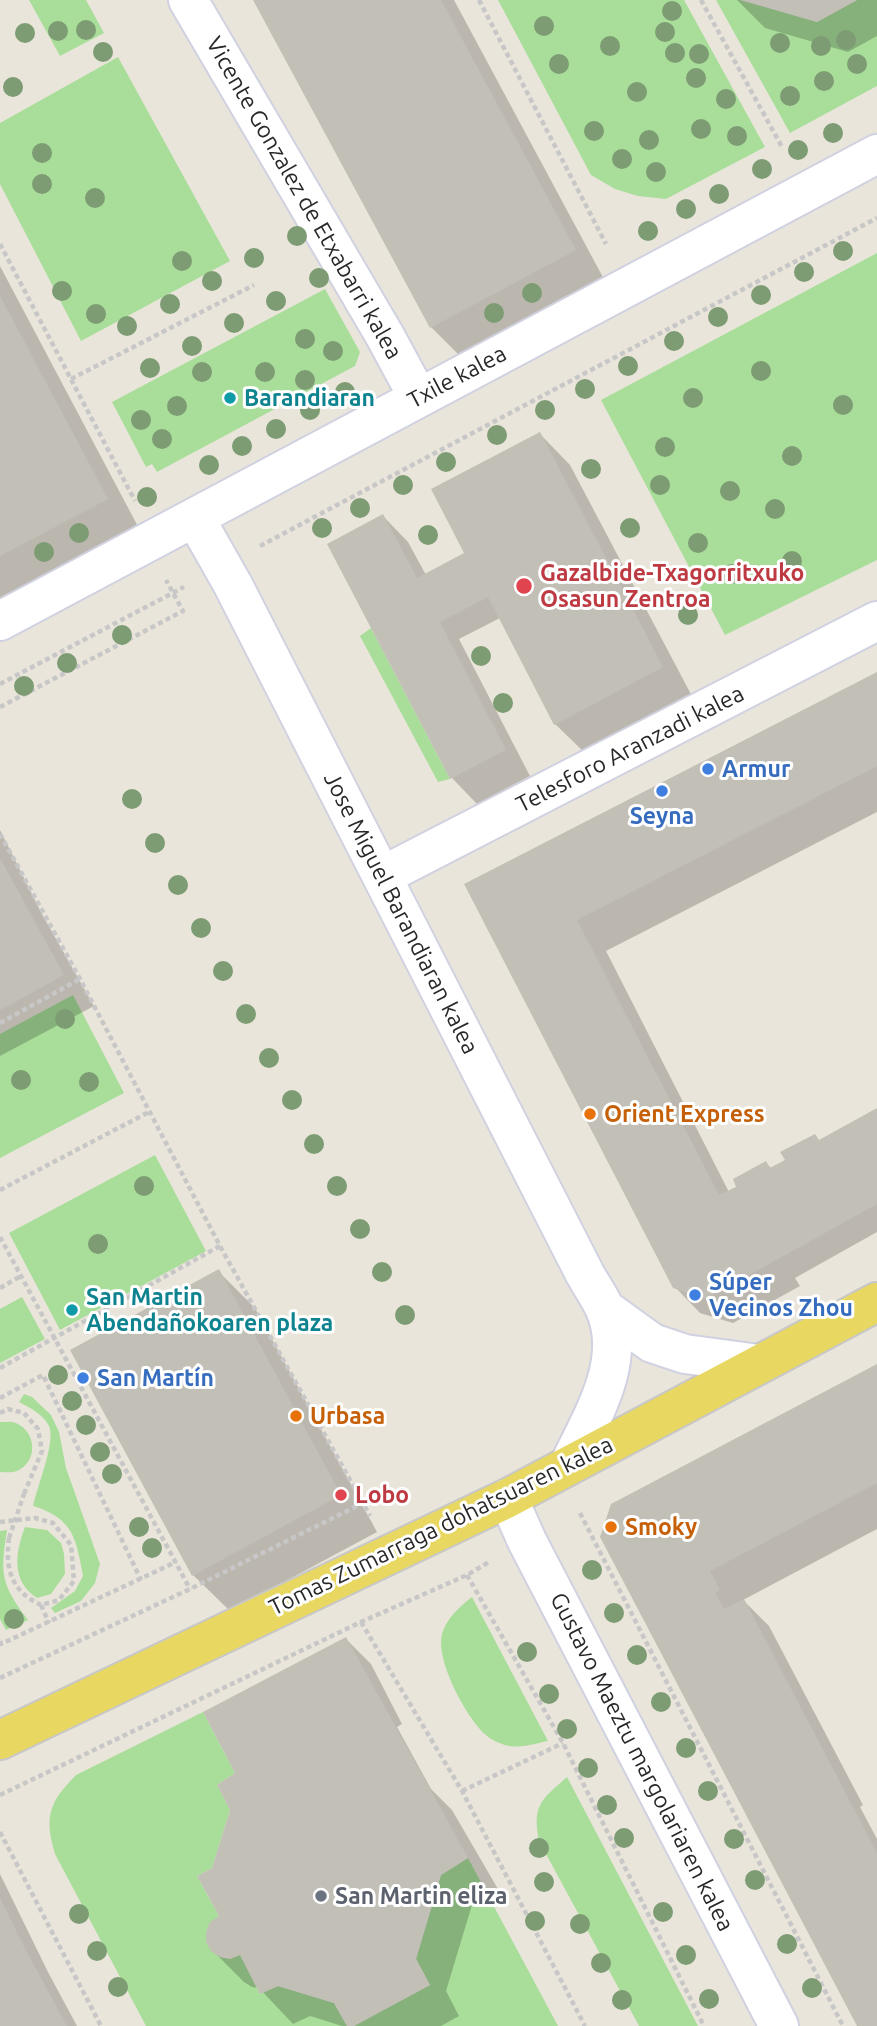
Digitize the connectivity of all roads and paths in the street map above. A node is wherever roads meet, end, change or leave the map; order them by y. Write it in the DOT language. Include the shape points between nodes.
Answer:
graph roads {
  1 [pos="188,0"];
  2 [pos="479,0"];
  3 [pos="701,0"];
  4 [pos="782,147"];
  5 [pos="877,154"];
  6 [pos="877,218"];
  7 [pos="0,244"];
  8 [pos="606,244"];
  9 [pos="254,285"];
  10 [pos="71,379"];
  11 [pos="418,397"];
  12 [pos="195,518"];
  13 [pos="151,541"];
  14 [pos="223,566"];
  15 [pos="173,593"];
  16 [pos="0,621"];
  17 [pos="877,621"];
  18 [pos="0,684"];
  19 [pos="0,707"];
  20 [pos="0,834"];
  21 [pos="382,876"];
  22 [pos="80,979"];
  23 [pos="0,1023"];
  24 [pos="149,1112"];
  25 [pos="0,1190"];
  26 [pos="0,1237"];
  27 [pos="220,1245"];
  28 [pos="21,1276"];
  29 [pos="0,1288"];
  30 [pos="877,1302"];
  31 [pos="605,1309"];
  32 [pos="55,1339"];
  33 [pos="759,1364"];
  34 [pos="0,1368"];
  35 [pos="0,1398"];
  36 [pos="0,1413"];
  37 [pos="569,1465"];
  38 [pos="508,1497"];
  39 [pos="363,1503"];
  40 [pos="580,1513"];
  41 [pos="0,1522"];
  42 [pos="387,1555"];
  43 [pos="176,1562"];
  44 [pos="141,1580"];
  45 [pos="190,1589"];
  46 [pos="41,1605"];
  47 [pos="49,1622"];
  48 [pos="361,1622"];
  49 [pos="0,1641"];
  50 [pos="0,1678"];
  51 [pos="0,1740"];
  52 [pos="563,1743"];
  53 [pos="462,1791"];
  54 [pos="0,1795"];
  55 [pos="0,1832"];
  56 [pos="102,2026"];
  57 [pos="585,2026"];
  58 [pos="705,2026"];
  59 [pos="779,2026"];
  60 [pos="844,2026"];
  1 -- 11 [label="street, Vicente Gonzalez de Etxabarri kalea"];
  2 -- 8 [label="path"];
  3 -- 4 [label="path"];
  5 -- 11 [label="street, Txile kalea"];
  6 -- 14 [label="path"];
  7 -- 10 [label="path"];
  9 -- 10 [label="path"];
  10 -- 13 [label="path" via="134,498"];
  11 -- 12 [label="street, Txile kalea"];
  12 -- 13 [label="street, Txile kalea"];
  12 -- 14 [label="street, Jose Miguel Barandiaran kalea"];
  13 -- 15 [label="path"];
  13 -- 16 [label="street, Txile kalea"];
  14 -- 15 [label="path"];
  14 -- 21 [label="street, Jose Miguel Barandiaran kalea"];
  15 -- 18 [label="path"];
  15 -- 19 [label="path" via="183,611"];
  17 -- 21 [label="street, Telesforo Aranzadi kalea"];
  20 -- 22 [label="path"];
  21 -- 31 [label="street, Jose Miguel Barandiaran kalea"];
  22 -- 23 [label="path"];
  22 -- 24 [label="path"];
  24 -- 25 [label="path"];
  24 -- 27 [label="path"];
  26 -- 28 [label="path"];
  27 -- 32 [label="path"];
  27 -- 39 [label="path"];
  28 -- 29 [label="path"];
  28 -- 32 [label="path"];
  30 -- 33 [label="main road, Tomas Zumarraga dohatsuaren kalea"];
  31 -- 33 [label="street, Jose Miguel Barandiaran kalea" via="652,1343 685,1354"];
  31 -- 37 [label="street, Jose Miguel Barandiaran kalea" via="611,1362 604,1391"];
  32 -- 34 [label="path"];
  32 -- 43 [label="path"];
  33 -- 37 [label="main road, Tomas Zumarraga dohatsuaren kalea"];
  35 -- 44 [label="path" via="43,1375"];
  36 -- 46 [label="path, bridge" via="8,1409 24,1413 38,1429 42,1451 9,1538 7,1555 14,1583 26,1598"];
  37 -- 38 [label="main road, Tomas Zumarraga dohatsuaren kalea"];
  38 -- 42 [label="main road, Tomas Zumarraga dohatsuaren kalea"];
  38 -- 59 [label="street, Gustavo Maeztu margolariaren kalea"];
  39 -- 42 [label="path"];
  39 -- 45 [label="path"];
  40 -- 60 [label="path"];
  41 -- 46 [label="path" via="35,1518 53,1523 71,1545 74,1581 59,1600"];
  42 -- 51 [label="main road, Tomas Zumarraga dohatsuaren kalea"];
  43 -- 44 [label="path"];
  43 -- 45 [label="path"];
  44 -- 47 [label="path"];
  45 -- 50 [label="path"];
  46 -- 47 [label="path"];
  47 -- 49 [label="path"];
  48 -- 52 [label="path" via="467,1575"];
  48 -- 53 [label="path"];
  48 -- 54 [label="path"];
  52 -- 53 [label="path"];
  52 -- 58 [label="path"];
  53 -- 57 [label="path"];
  55 -- 56 [label="path"];
}
